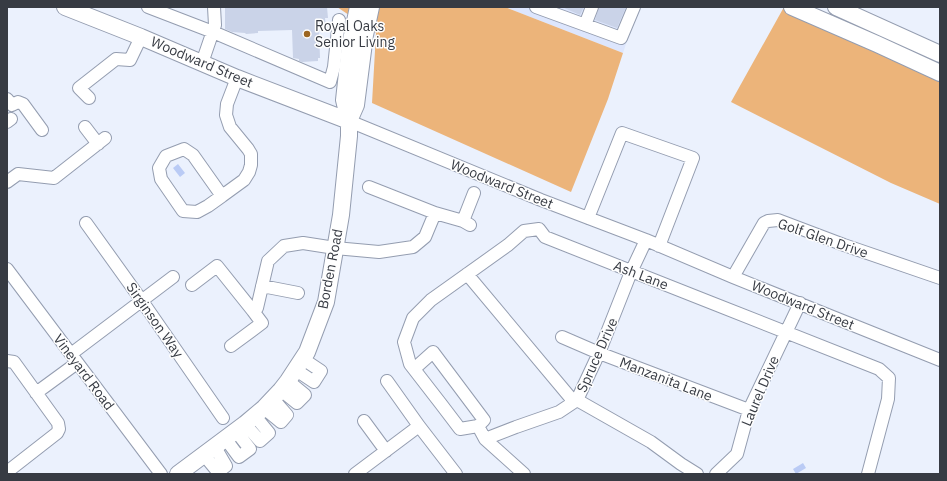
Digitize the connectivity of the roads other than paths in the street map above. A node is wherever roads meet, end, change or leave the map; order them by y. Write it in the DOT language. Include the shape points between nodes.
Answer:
graph roads {
  1 [pos="65,7"];
  2 [pos="148,7"];
  3 [pos="214,7"];
  4 [pos="536,7"];
  5 [pos="592,7"];
  6 [pos="634,7"];
  7 [pos="792,7"];
  8 [pos="843,8"];
  9 [pos="178,12"];
  10 [pos="363,13"];
  11 [pos="339,20"];
  12 [pos="585,25"];
  13 [pos="213,32"];
  14 [pos="141,37"];
  15 [pos="940,54"];
  16 [pos="202,63"];
  17 [pos="940,73"];
  18 [pos="237,78"];
  19 [pos="89,98"];
  20 [pos="7,99"];
  21 [pos="349,121"];
  22 [pos="86,127"];
  23 [pos="42,130"];
  24 [pos="7,182"];
  25 [pos="369,187"];
  26 [pos="474,194"];
  27 [pos="222,196"];
  28 [pos="435,213"];
  29 [pos="588,218"];
  30 [pos="86,223"];
  31 [pos="646,240"];
  32 [pos="659,246"];
  33 [pos="335,248"];
  34 [pos="7,269"];
  35 [pos="632,272"];
  36 [pos="467,274"];
  37 [pos="173,277"];
  38 [pos="733,277"];
  39 [pos="940,278"];
  40 [pos="192,285"];
  41 [pos="262,286"];
  42 [pos="298,293"];
  43 [pos="142,301"];
  44 [pos="800,303"];
  45 [pos="253,311"];
  46 [pos="786,332"];
  47 [pos="562,337"];
  48 [pos="231,346"];
  49 [pos="599,353"];
  50 [pos="74,358"];
  51 [pos="940,360"];
  52 [pos="7,361"];
  53 [pos="414,369"];
  54 [pos="387,381"];
  55 [pos="36,394"];
  56 [pos="576,401"];
  57 [pos="749,410"];
  58 [pos="222,418"];
  59 [pos="364,421"];
  60 [pos="420,426"];
  61 [pos="478,426"];
  62 [pos="485,439"];
  63 [pos="386,451"];
  64 [pos="7,472"];
  65 [pos="161,474"];
  66 [pos="178,474"];
  67 [pos="355,474"];
  68 [pos="456,474"];
  69 [pos="524,474"];
  70 [pos="697,474"];
  71 [pos="716,474"];
  72 [pos="868,474"];
  1 -- 14 [label="main road, Woodward Street"];
  2 -- 9 [label="street"];
  3 -- 13 [label="street"];
  4 -- 12 [label="street"];
  5 -- 12 [label="street"];
  6 -- 12 [label="street" via="621,38"];
  7 -- 17 [label="main road"];
  8 -- 15 [label="main road"];
  9 -- 13 [label="street"];
  10 -- 21 [label="main road, Borden Road" via="356,105"];
  11 -- 13 [label="street" via="330,82"];
  13 -- 16 [label="street"];
  14 -- 16 [label="main road, Woodward Street"];
  14 -- 19 [label="street" via="130,60 116,59 79,88"];
  16 -- 18 [label="main road, Woodward Street"];
  18 -- 21 [label="main road, Woodward Street"];
  18 -- 27 [label="street" via="227,104 226,115 230,127 248,149 251,166 244,180"];
  20 -- 23 [label="street" via="12,105 18,102 23,104"];
  21 -- 29 [label="street, Woodward Street"];
  21 -- 33 [label="main road, Borden Road" via="341,215"];
  22 -- 24 [label="street" via="102,141 54,178 18,174"];
  25 -- 28 [label="street"];
  26 -- 28 [label="street" via="466,223"];
  27 -- 27 [label="street" via="197,212 183,211 161,179 158,168 166,156 184,150 193,155"];
  28 -- 33 [label="street" via="425,237 413,247 379,252"];
  29 -- 31 [label="street, Woodward Street"];
  29 -- 32 [label="street" via="622,133 693,158"];
  30 -- 43 [label="street, Sirginson Way"];
  31 -- 32 [label="street, Woodward Street"];
  31 -- 35 [label="street, Spruce Drive"];
  32 -- 38 [label="street, Woodward Street"];
  33 -- 41 [label="street" via="303,243 284,246 268,261"];
  33 -- 66 [label="main road, Borden Road" via="326,302 307,352 257,410"];
  34 -- 50 [label="street, Vineyard Road"];
  35 -- 36 [label="street, Ash Lane" via="545,237 539,229 524,231"];
  35 -- 46 [label="street, Ash Lane"];
  35 -- 49 [label="street, Spruce Drive"];
  36 -- 53 [label="street, Ash Lane" via="431,300 413,318 404,342 410,364"];
  36 -- 56 [label="street"];
  37 -- 43 [label="street"];
  38 -- 39 [label="street, Golf Glen Drive" via="764,223 778,220"];
  38 -- 44 [label="street, Woodward Street"];
  40 -- 45 [label="street" via="217,266"];
  41 -- 42 [label="street"];
  41 -- 45 [label="street" via="257,308"];
  43 -- 50 [label="street"];
  43 -- 58 [label="street, Sirginson Way"];
  44 -- 46 [label="street, Laurel Drive"];
  44 -- 51 [label="street, Woodward Street"];
  45 -- 48 [label="street" via="262,322"];
  46 -- 57 [label="street, Laurel Drive"];
  46 -- 72 [label="street, Ash Lane" via="879,369 889,378 888,399"];
  47 -- 49 [label="street, Manzanita Lane"];
  49 -- 56 [label="street, Spruce Drive"];
  49 -- 57 [label="street, Manzanita Lane"];
  50 -- 55 [label="street"];
  50 -- 65 [label="street, Vineyard Road"];
  52 -- 55 [label="street" via="14,362"];
  53 -- 61 [label="street" via="460,429"];
  53 -- 61 [label="street" via="432,352 484,420"];
  54 -- 60 [label="street"];
  55 -- 64 [label="street" via="58,423 58,433"];
  56 -- 62 [label="street, Spruce Drive" via="559,412"];
  56 -- 70 [label="street" via="651,442"];
  57 -- 71 [label="street, Laurel Drive" via="737,454"];
  59 -- 63 [label="street"];
  60 -- 63 [label="street"];
  60 -- 68 [label="street"];
  61 -- 62 [label="street"];
  62 -- 69 [label="street"];
  63 -- 67 [label="street"];
}
